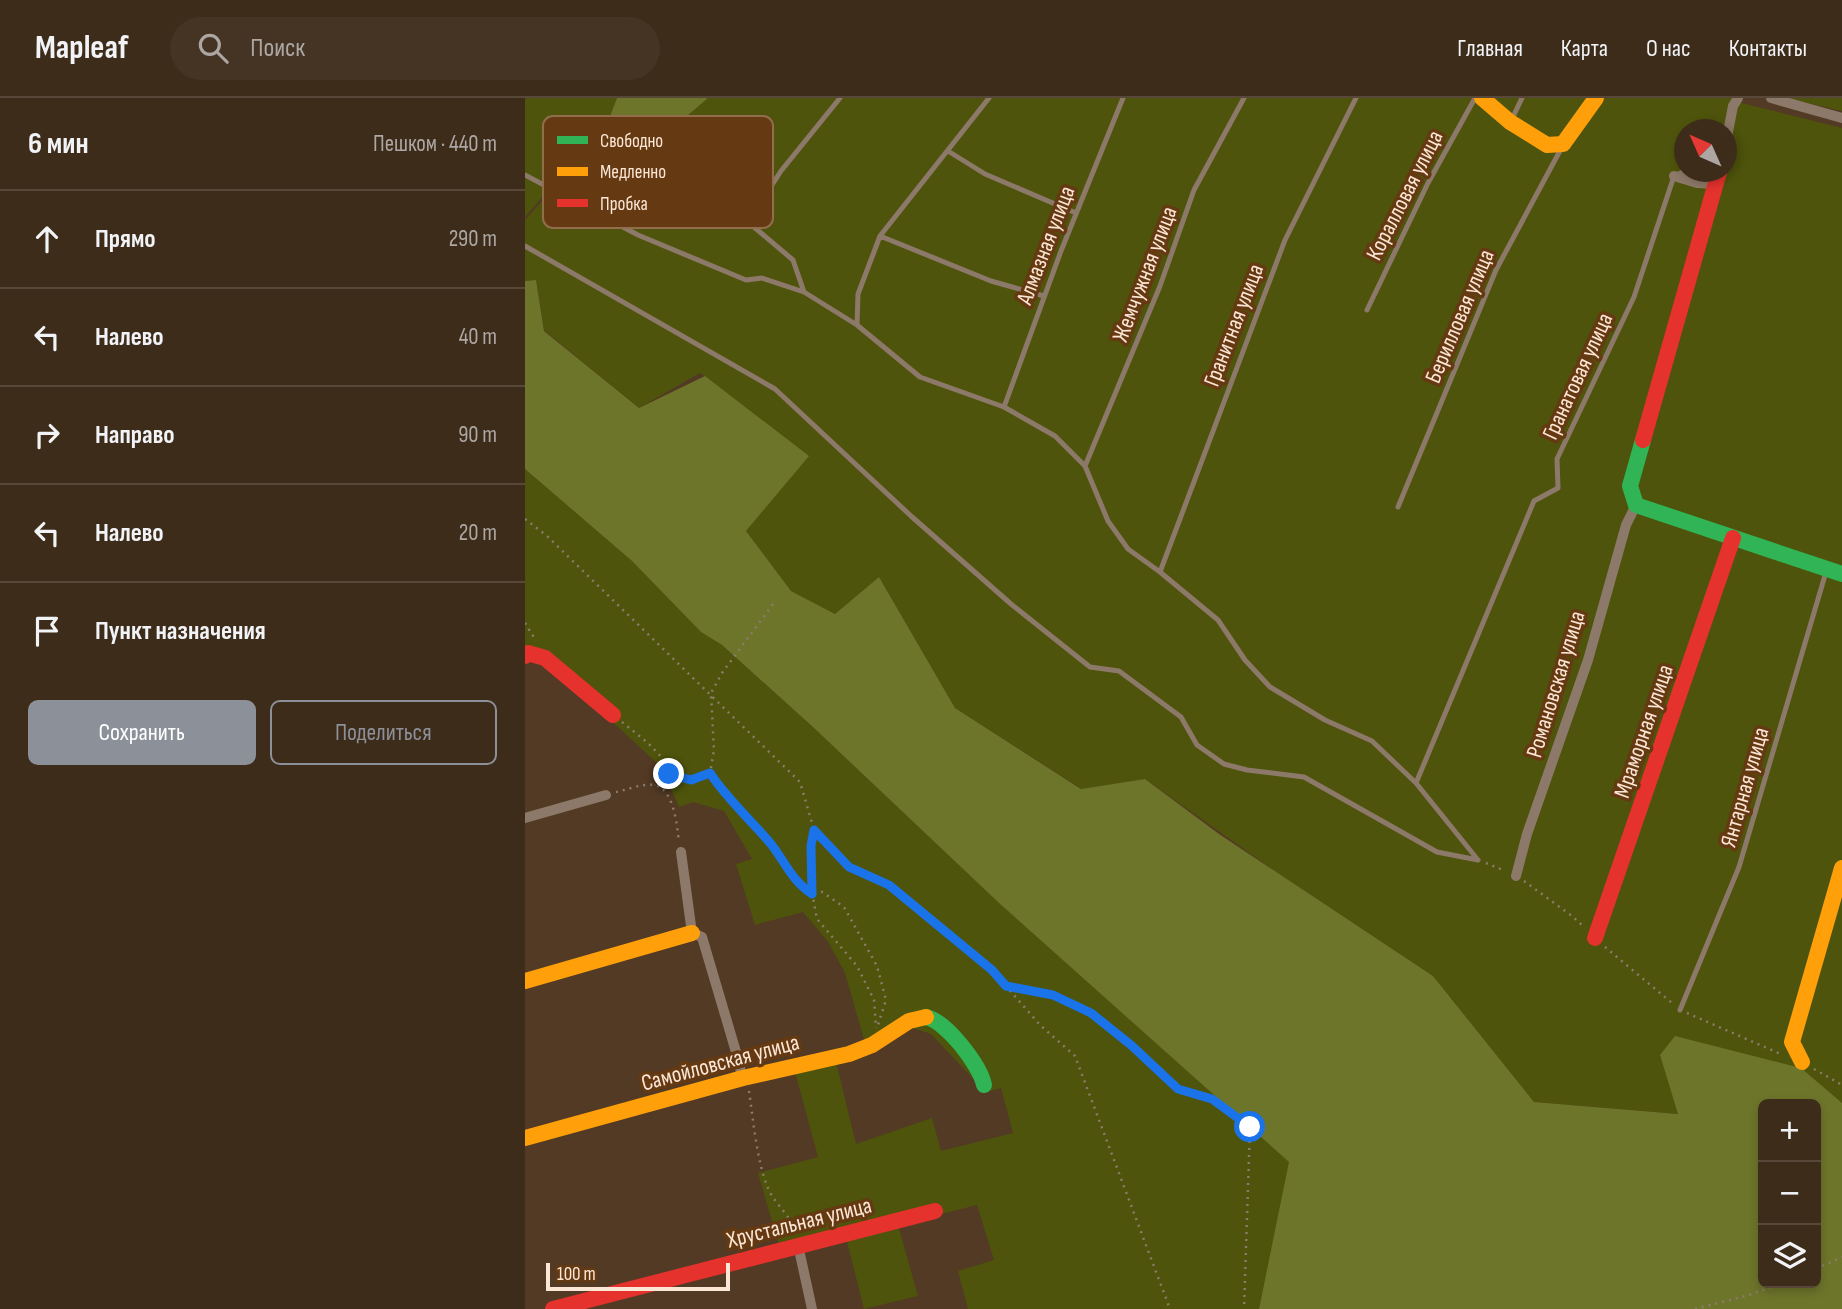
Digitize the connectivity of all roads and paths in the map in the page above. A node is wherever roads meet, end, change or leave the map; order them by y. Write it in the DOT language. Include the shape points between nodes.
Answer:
graph roads {
  1 [pos="840,98"];
  2 [pos="989,98"];
  3 [pos="1123,98"];
  4 [pos="1244,98"];
  5 [pos="1356,98"];
  6 [pos="1475,98"];
  7 [pos="1482,98"];
  8 [pos="1522,98"];
  9 [pos="1596,98"];
  10 [pos="1738,98"];
  11 [pos="1775,98"];
  12 [pos="1842,118"];
  13 [pos="1730,119"];
  14 [pos="1510,122"];
  15 [pos="1563,144"];
  16 [pos="948,151"];
  17 [pos="525,175"];
  18 [pos="1676,182"];
  19 [pos="1716,182"];
  20 [pos="773,183"];
  21 [pos="543,185"];
  22 [pos="1076,213"];
  23 [pos="625,228"];
  24 [pos="754,228"];
  25 [pos="880,236"];
  26 [pos="525,246"];
  27 [pos="804,292"];
  28 [pos="1044,296"];
  29 [pos="1367,310"];
  30 [pos="857,325"];
  31 [pos="1004,407"];
  32 [pos="1085,466"];
  33 [pos="1636,505"];
  34 [pos="1398,507"];
  35 [pos="525,519"];
  36 [pos="1733,538"];
  37 [pos="1834,571"];
  38 [pos="1160,572"];
  39 [pos="776,600"];
  40 [pos="525,656"];
  41 [pos="711,693"];
  42 [pos="613,715"];
  43 [pos="710,773"];
  44 [pos="669,774"];
  45 [pos="1416,783"];
  46 [pos="655,785"];
  47 [pos="605,795"];
  48 [pos="525,818"];
  49 [pos="814,830"];
  50 [pos="681,852"];
  51 [pos="1478,860"];
  52 [pos="1842,868"];
  53 [pos="1516,876"];
  54 [pos="812,894"];
  55 [pos="692,933"];
  56 [pos="1595,938"];
  57 [pos="525,981"];
  58 [pos="1006,986"];
  59 [pos="1680,1010"];
  60 [pos="1802,1062"];
  61 [pos="742,1079"];
  62 [pos="984,1085"];
  63 [pos="1842,1085"];
  64 [pos="525,1138"];
  65 [pos="935,1211"];
  66 [pos="799,1245"];
  67 [pos="1842,1257"];
  68 [pos="1821,1267"];
  69 [pos="1769,1288"];
  70 [pos="553,1309"];
  71 [pos="812,1309"];
  72 [pos="1170,1309"];
  73 [pos="1244,1309"];
  74 [pos="1695,1309"];
  1 -- 20 [label="lane"];
  2 -- 16 [label="lane"];
  3 -- 22 [label="lane, Алмазная улица"];
  4 -- 32 [label="lane, Жемчужная улица" via="1194,190 1160,286"];
  5 -- 38 [label="lane, Гранитная улица" via="1285,240"];
  6 -- 29 [label="lane, Коралловая улица"];
  7 -- 14 [label="street"];
  8 -- 14 [label="lane"];
  9 -- 15 [label="street"];
  10 -- 13 [label="street"];
  11 -- 12 [label="street"];
  14 -- 15 [label="street" via="1548,145"];
  15 -- 34 [label="lane, Берилловая улица" via="1496,270"];
  16 -- 22 [label="lane" via="985,174"];
  16 -- 25 [label="lane"];
  17 -- 21 [label="lane"];
  18 -- 45 [label="lane, Гранатовая улица" via="1634,296 1556,459 1558,488 1534,501"];
  19 -- 33 [label="street" via="1630,486"];
  22 -- 28 [label="lane, Алмазная улица"];
  23 -- 27 [label="lane" via="746,280 762,278"];
  24 -- 27 [label="lane" via="793,260"];
  25 -- 28 [label="lane" via="991,281"];
  25 -- 30 [label="lane" via="858,294"];
  26 -- 51 [label="lane" via="775,389 1011,604 1090,667 1119,671 1181,717 1197,745 1224,764 1304,777 1437,852"];
  27 -- 30 [label="lane"];
  28 -- 31 [label="lane, Алмазная улица"];
  30 -- 31 [label="lane" via="920,377"];
  31 -- 32 [label="lane" via="1055,436"];
  32 -- 38 [label="lane" via="1108,521 1128,549"];
  33 -- 36 [label="street"];
  33 -- 53 [label="street, Романовская улица"];
  35 -- 41 [label="path"];
  36 -- 37 [label="street"];
  36 -- 56 [label="street, Мраморная улица"];
  37 -- 59 [label="lane, Янтарная улица" via="1739,867"];
  38 -- 45 [label="lane" via="1217,620 1271,687 1325,720 1372,741"];
  39 -- 41 [label="path"];
  40 -- 42 [label="street" via="545,658"];
  41 -- 43 [label="path" via="714,750"];
  41 -- 49 [label="path" via="800,782"];
  42 -- 44 [label="path" via="671,767"];
  43 -- 44 [label="path" via="691,780"];
  43 -- 54 [label="path" via="799,885"];
  44 -- 46 [label="path"];
  45 -- 51 [label="lane"];
  46 -- 47 [label="path"];
  46 -- 50 [label="path" via="664,790 674,810"];
  47 -- 48 [label="street"];
  49 -- 54 [label="path"];
  49 -- 58 [label="path" via="849,867 889,885"];
  50 -- 55 [label="street"];
  51 -- 53 [label="path"];
  52 -- 60 [label="street" via="1791,1042"];
  53 -- 56 [label="path" via="1573,916"];
  54 -- 54 [label="path" via="817,919 857,967 874,1000 876,1032 886,1000 877,966 844,907 822,892"];
  55 -- 57 [label="street"];
  55 -- 61 [label="street" via="702,937"];
  56 -- 59 [label="path"];
  58 -- 72 [label="path" via="1075,1056"];
  58 -- 73 [label="path" via="1053,995 1091,1013 1178,1089 1212,1099 1250,1127"];
  59 -- 60 [label="path"];
  60 -- 63 [label="path"];
  61 -- 62 [label="street, Самойловская улица" via="863,1049 920,1015 938,1021 981,1071"];
  61 -- 64 [label="street, Самойловская улица"];
  61 -- 66 [label="path" via="749,1090 768,1188 795,1227"];
  65 -- 66 [label="street, Хрустальная улица"];
  66 -- 70 [label="street, Хрустальная улица"];
  66 -- 71 [label="street"];
  67 -- 68 [label="path"];
  69 -- 74 [label="path"];
}
